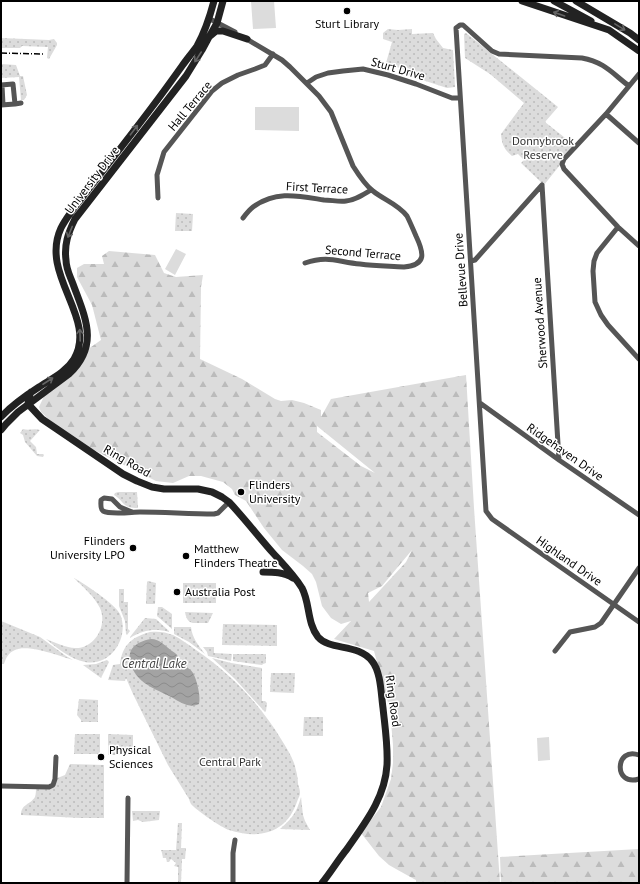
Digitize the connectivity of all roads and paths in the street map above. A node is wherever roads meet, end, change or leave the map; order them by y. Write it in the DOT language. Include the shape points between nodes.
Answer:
graph roads {
  1 [pos="214,1"];
  2 [pos="223,1"];
  3 [pos="522,1"];
  4 [pos="554,1"];
  5 [pos="568,1"];
  6 [pos="576,1"];
  7 [pos="598,14"];
  8 [pos="210,19"];
  9 [pos="216,22"];
  10 [pos="609,30"];
  11 [pos="209,37"];
  12 [pos="247,39"];
  13 [pos="639,40"];
  14 [pos="639,51"];
  15 [pos="273,54"];
  16 [pos="639,74"];
  17 [pos="307,83"];
  18 [pos="2,85"];
  19 [pos="629,86"];
  20 [pos="460,98"];
  21 [pos="15,104"];
  22 [pos="21,104"];
  23 [pos="2,105"];
  24 [pos="606,114"];
  25 [pos="639,143"];
  26 [pos="371,190"];
  27 [pos="158,198"];
  28 [pos="243,218"];
  29 [pos="618,227"];
  30 [pos="639,246"];
  31 [pos="470,261"];
  32 [pos="305,263"];
  33 [pos="639,359"];
  34 [pos="31,392"];
  35 [pos="46,392"];
  36 [pos="28,404"];
  37 [pos="480,404"];
  38 [pos="18,412"];
  39 [pos="38,415"];
  40 [pos="1,418"];
  41 [pos="1,430"];
  42 [pos="559,460"];
  43 [pos="229,502"];
  44 [pos="132,512"];
  45 [pos="488,515"];
  46 [pos="639,515"];
  47 [pos="639,568"];
  48 [pos="263,572"];
  49 [pos="295,579"];
  50 [pos="613,604"];
  51 [pos="639,622"];
  52 [pos="554,651"];
  53 [pos="639,754"];
  54 [pos="56,757"];
  55 [pos="639,779"];
  56 [pos="1,786"];
  57 [pos="128,798"];
  58 [pos="235,840"];
  59 [pos="127,883"];
  60 [pos="233,883"];
  61 [pos="322,883"];
  1 -- 8 [label="street, University Drive"];
  2 -- 9 [label="street, University Drive"];
  10 -- 3 [label="street, one-way"];
  4 -- 10 [label="street"];
  5 -- 7 [label="street"];
  6 -- 7 [label="street"];
  7 -- 13 [label="street, one-way"];
  8 -- 9 [label="street"];
  34 -- 8 [label="street, University Drive, one-way" via="65,369 74,359 79,345 79,327 57,264 56,242 61,228 197,46"];
  9 -- 11 [label="street, University Drive"];
  9 -- 12 [label="street"];
  10 -- 14 [label="street"];
  11 -- 12 [label="street" via="216,31 223,31"];
  11 -- 35 [label="street, University Drive, one-way" via="186,76 70,228 66,244 66,261 85,317 87,344 82,358 73,371"];
  12 -- 15 [label="street"];
  15 -- 17 [label="street"];
  15 -- 27 [label="street, Hall Terrace" via="265,65 222,83 204,100 164,152 157,175"];
  16 -- 19 [label="street"];
  17 -- 20 [label="street, Sturt Drive" via="328,73 363,70 411,82 452,98"];
  17 -- 26 [label="street" via="331,112 353,166"];
  18 -- 21 [label="street" via="13,84"];
  18 -- 23 [label="street"];
  19 -- 20 [label="street, Bellevue Drive" via="592,60 499,54 460,24 456,28"];
  19 -- 24 [label="street"];
  20 -- 31 [label="street, Bellevue Drive"];
  21 -- 22 [label="street"];
  21 -- 23 [label="street"];
  24 -- 25 [label="street"];
  24 -- 29 [label="street" via="562,164"];
  26 -- 28 [label="street, First Terrace" via="346,201 276,196 252,207"];
  26 -- 32 [label="street, Second Terrace" via="398,206 407,216 422,249 420,261 414,266 404,267 359,264 325,258"];
  29 -- 30 [label="street"];
  29 -- 33 [label="street" via="597,252 594,261 595,302 600,315"];
  31 -- 37 [label="street, Bellevue Drive"];
  31 -- 42 [label="street, Sherwood Avenue" via="475,260 542,185"];
  34 -- 36 [label="street"];
  34 -- 40 [label="street, University Drive"];
  35 -- 36 [label="street, University Drive"];
  35 -- 39 [label="street" via="36,409"];
  36 -- 38 [label="street, University Drive"];
  36 -- 39 [label="street, Ring Road"];
  36 -- 40 [label="street" via="19,404"];
  37 -- 42 [label="street, Ridgehaven Drive"];
  37 -- 45 [label="street, Bellevue Drive"];
  38 -- 39 [label="street"];
  38 -- 41 [label="street, University Drive"];
  39 -- 43 [label="street, Ring Road" via="137,481 152,487 212,492"];
  42 -- 46 [label="street, Ridgehaven Drive"];
  43 -- 44 [label="street" via="214,514"];
  43 -- 49 [label="street, Ring Road"];
  44 -- 44 [label="street" via="104,511 101,509 101,500 110,498 120,507"];
  45 -- 50 [label="street, Highland Drive"];
  47 -- 50 [label="street"];
  48 -- 49 [label="street" via="288,575"];
  49 -- 61 [label="street, Ring Road" via="304,592 314,628 320,638 359,651 368,656 374,664 378,676 386,738 387,766 380,797 366,822"];
  50 -- 51 [label="street, Highland Drive"];
  50 -- 52 [label="street" via="601,623 570,632"];
  53 -- 55 [label="street" via="627,755 621,761 620,770 629,780"];
  54 -- 56 [label="street" via="53,785"];
  57 -- 59 [label="street"];
  58 -- 60 [label="street"];
}
